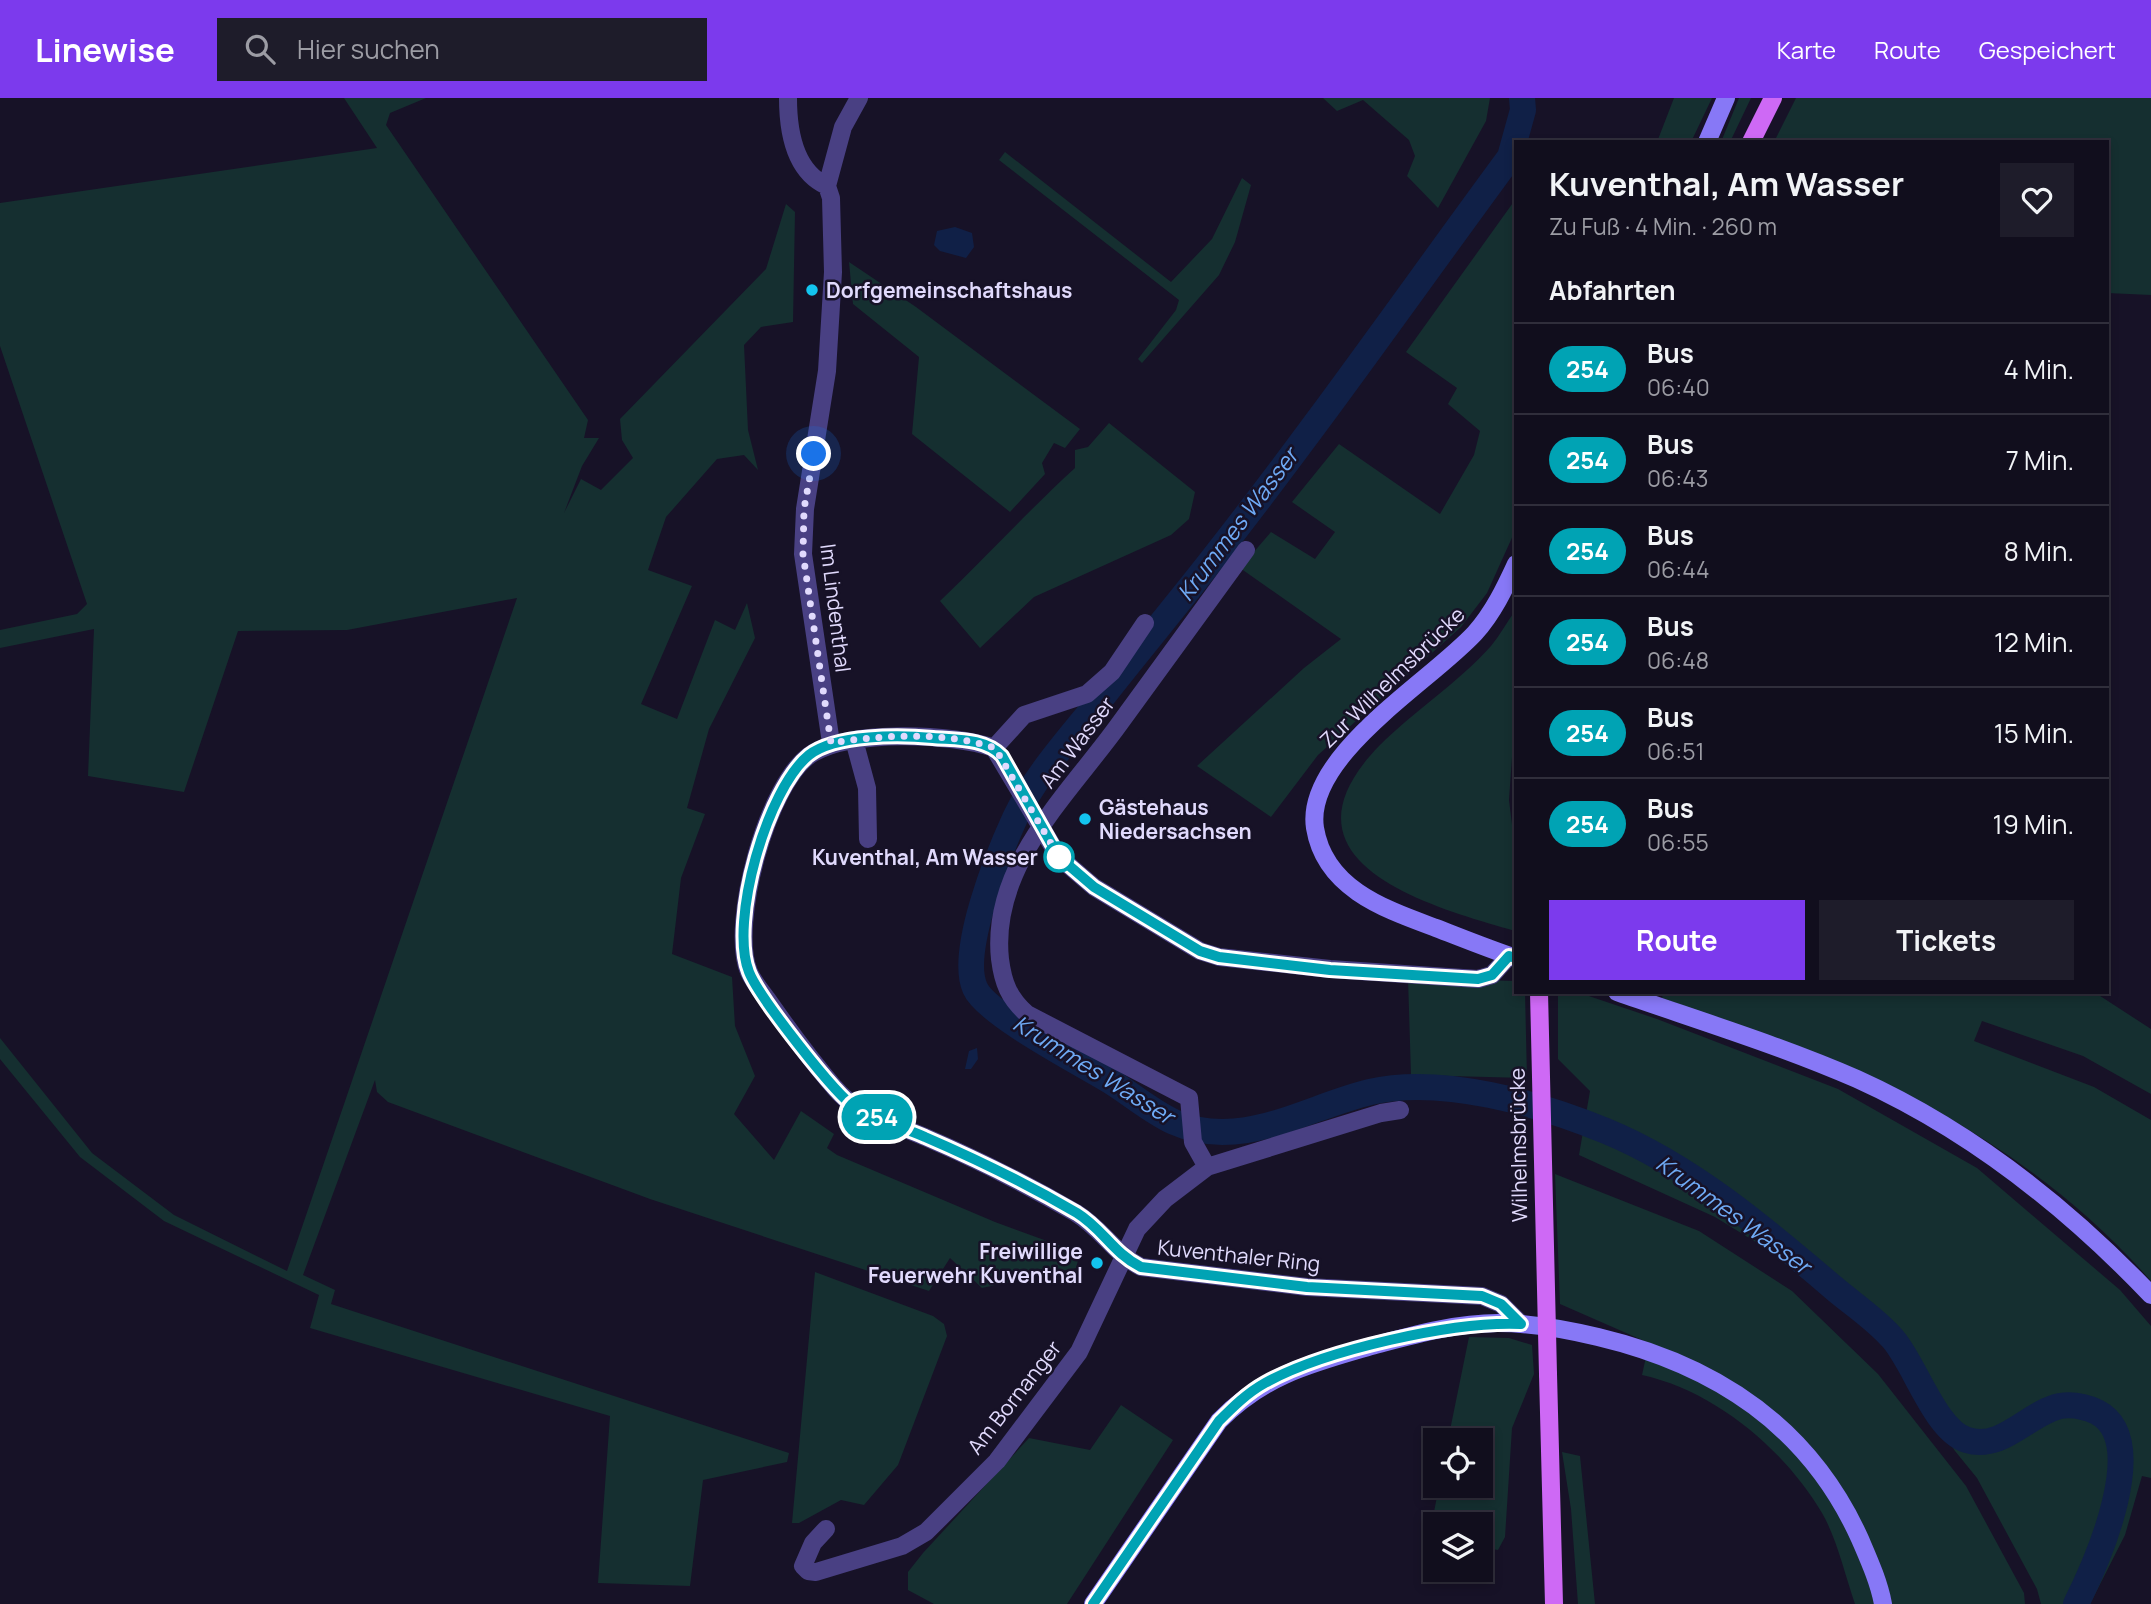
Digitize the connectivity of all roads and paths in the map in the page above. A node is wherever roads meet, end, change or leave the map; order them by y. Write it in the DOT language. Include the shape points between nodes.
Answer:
graph roads {
  1 [pos="788,98"];
  2 [pos="859,98"];
  3 [pos="1726,98"];
  4 [pos="1773,98"];
  5 [pos="1708,140"];
  6 [pos="1752,140"];
  7 [pos="827,186"];
  8 [pos="1246,550"];
  9 [pos="1514,568"];
  10 [pos="1145,623"];
  11 [pos="854,740"];
  12 [pos="831,743"];
  13 [pos="995,748"];
  14 [pos="1041,826"];
  15 [pos="868,839"];
  16 [pos="1512,957"];
  17 [pos="1539,994"];
  18 [pos="1539,994"];
  19 [pos="1623,994"];
  20 [pos="1400,1110"];
  21 [pos="1207,1167"];
  22 [pos="1122,1257"];
  23 [pos="2151,1295"];
  24 [pos="1521,1324"];
  25 [pos="1545,1326"];
  26 [pos="826,1529"];
  27 [pos="1093,1604"];
  28 [pos="1554,1604"];
  29 [pos="1883,1604"];
  1 -- 7 [label="street" via="790,137 804,167"];
  2 -- 7 [label="street" via="843,128"];
  3 -- 5 [label="street"];
  4 -- 6 [label="main road"];
  7 -- 12 [label="street, Im Lindenthal" via="833,272 827,372 804,509 803,554"];
  8 -- 14 [label="street, Am Wasser"];
  9 -- 16 [label="street, Zur Wilhelmsbrücke" via="1478,630 1332,766 1318,792 1314,822 1322,851 1354,891 1386,909"];
  10 -- 13 [label="street" via="1112,673 1087,694 1024,715"];
  11 -- 12 [label="street, Kuventhaler Ring"];
  11 -- 13 [label="street, Kuventhaler Ring" via="920,737"];
  11 -- 15 [label="street" via="867,788"];
  12 -- 22 [label="street, Kuventhaler Ring" via="810,755 792,774 750,873 744,943 749,972 796,1040 857,1109 926,1137 1077,1214"];
  13 -- 14 [label="street"];
  14 -- 16 [label="street" via="1059,857 1094,887 1183,943 1219,957 1330,970 1478,979 1492,975"];
  14 -- 21 [label="street, Am Wasser" via="1018,865 1000,920 1006,990 1027,1014 1189,1098 1193,1142"];
  17 -- 25 [label="street, Wilhelmsbrücke, bridge"];
  18 -- 28 [label="main road, bridge"];
  19 -- 23 [label="street" via="1827,1067 1930,1116 2047,1197"];
  20 -- 21 [label="street, Am Bornanger"];
  21 -- 22 [label="street, Am Bornanger" via="1151,1212"];
  22 -- 24 [label="street, Kuventhaler Ring" via="1141,1267 1228,1279 1482,1296 1501,1304"];
  22 -- 26 [label="street, Am Bornanger" via="1079,1352 997,1461 926,1532 902,1546 808,1571 803,1566 805,1558"];
  24 -- 25 [label="street"];
  24 -- 27 [label="street" via="1448,1328 1294,1370 1264,1384 1219,1421"];
  25 -- 29 [label="street" via="1646,1349 1753,1403 1832,1484 1873,1571"];
}
